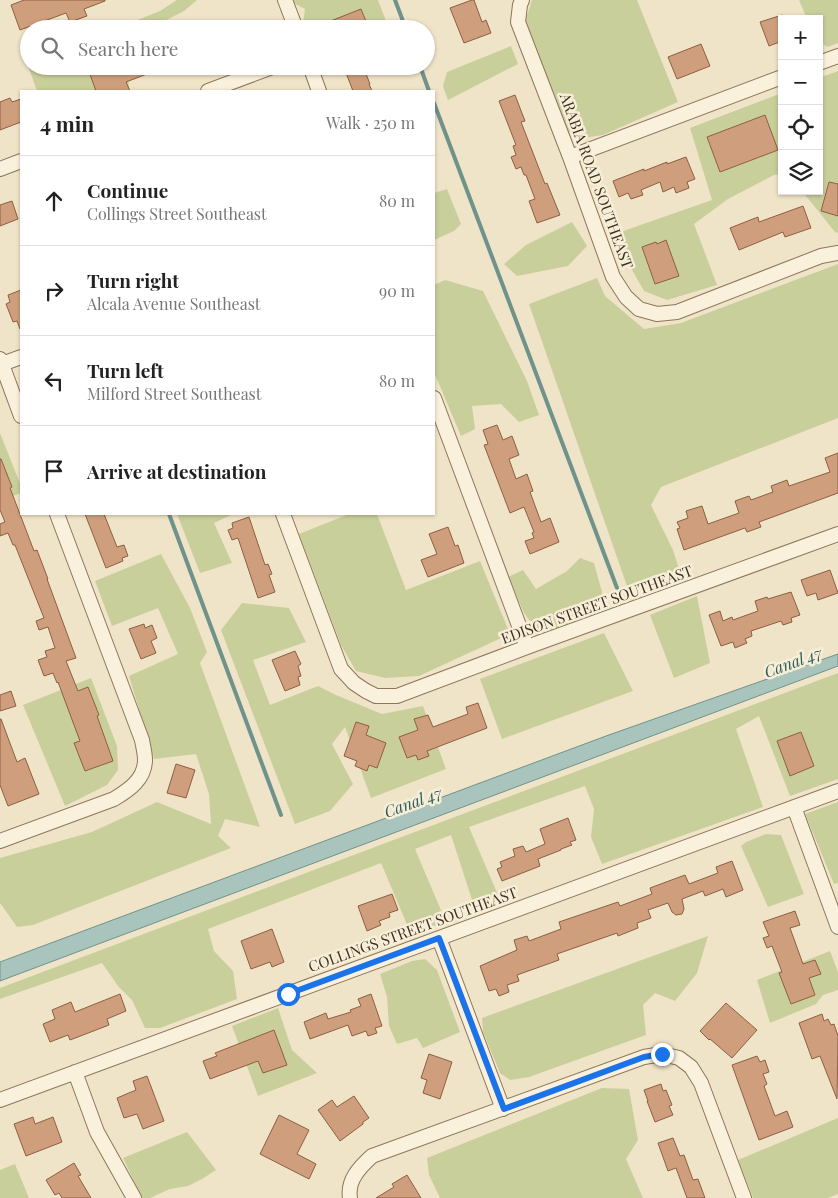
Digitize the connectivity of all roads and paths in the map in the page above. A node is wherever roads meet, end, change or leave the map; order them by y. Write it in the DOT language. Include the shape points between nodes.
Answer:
graph roads {
  1 [pos="285,0"];
  2 [pos="522,0"];
  3 [pos="293,20"];
  4 [pos="838,56"];
  5 [pos="823,62"];
  6 [pos="251,75"];
  7 [pos="314,75"];
  8 [pos="778,78"];
  9 [pos="211,90"];
  10 [pos="320,90"];
  11 [pos="570,156"];
  12 [pos="20,162"];
  13 [pos="0,169"];
  14 [pos="838,253"];
  15 [pos="20,356"];
  16 [pos="1,361"];
  17 [pos="435,401"];
  18 [pos="20,413"];
  19 [pos="58,515"];
  20 [pos="283,515"];
  21 [pos="838,534"];
  22 [pos="527,647"];
  23 [pos="838,791"];
  24 [pos="794,807"];
  25 [pos="0,841"];
  26 [pos="838,927"];
  27 [pos="439,938"];
  28 [pos="75,1072"];
  29 [pos="0,1100"];
  30 [pos="504,1109"];
  31 [pos="134,1198"];
  32 [pos="350,1198"];
  33 [pos="744,1198"];
  1 -- 3 [label="street"];
  2 -- 11 [label="street, ARABIA ROAD SOUTHEAST" via="518,22"];
  4 -- 5 [label="street"];
  6 -- 9 [label="street"];
  7 -- 10 [label="street"];
  8 -- 11 [label="street"];
  11 -- 14 [label="street, ARABIA ROAD SOUTHEAST" via="613,278 639,309 657,314 677,312 821,256"];
  12 -- 13 [label="street"];
  15 -- 16 [label="street"];
  16 -- 18 [label="street"];
  17 -- 22 [label="street"];
  19 -- 25 [label="street" via="142,740 145,760 142,774 130,789 114,799"];
  20 -- 22 [label="street, EDISON STREET SOUTHEAST" via="341,669 366,691 376,696 397,696"];
  21 -- 22 [label="street, EDISON STREET SOUTHEAST"];
  23 -- 24 [label="street, COLLINGS STREET SOUTHEAST"];
  24 -- 26 [label="street"];
  24 -- 27 [label="street, COLLINGS STREET SOUTHEAST"];
  27 -- 28 [label="street, COLLINGS STREET SOUTHEAST"];
  27 -- 30 [label="street"];
  28 -- 29 [label="street, COLLINGS STREET SOUTHEAST"];
  28 -- 31 [label="street" via="97,1132"];
  30 -- 32 [label="street" via="372,1156 352,1179"];
  30 -- 33 [label="street" via="644,1057 662,1054 678,1058 692,1067 701,1083"];
}
